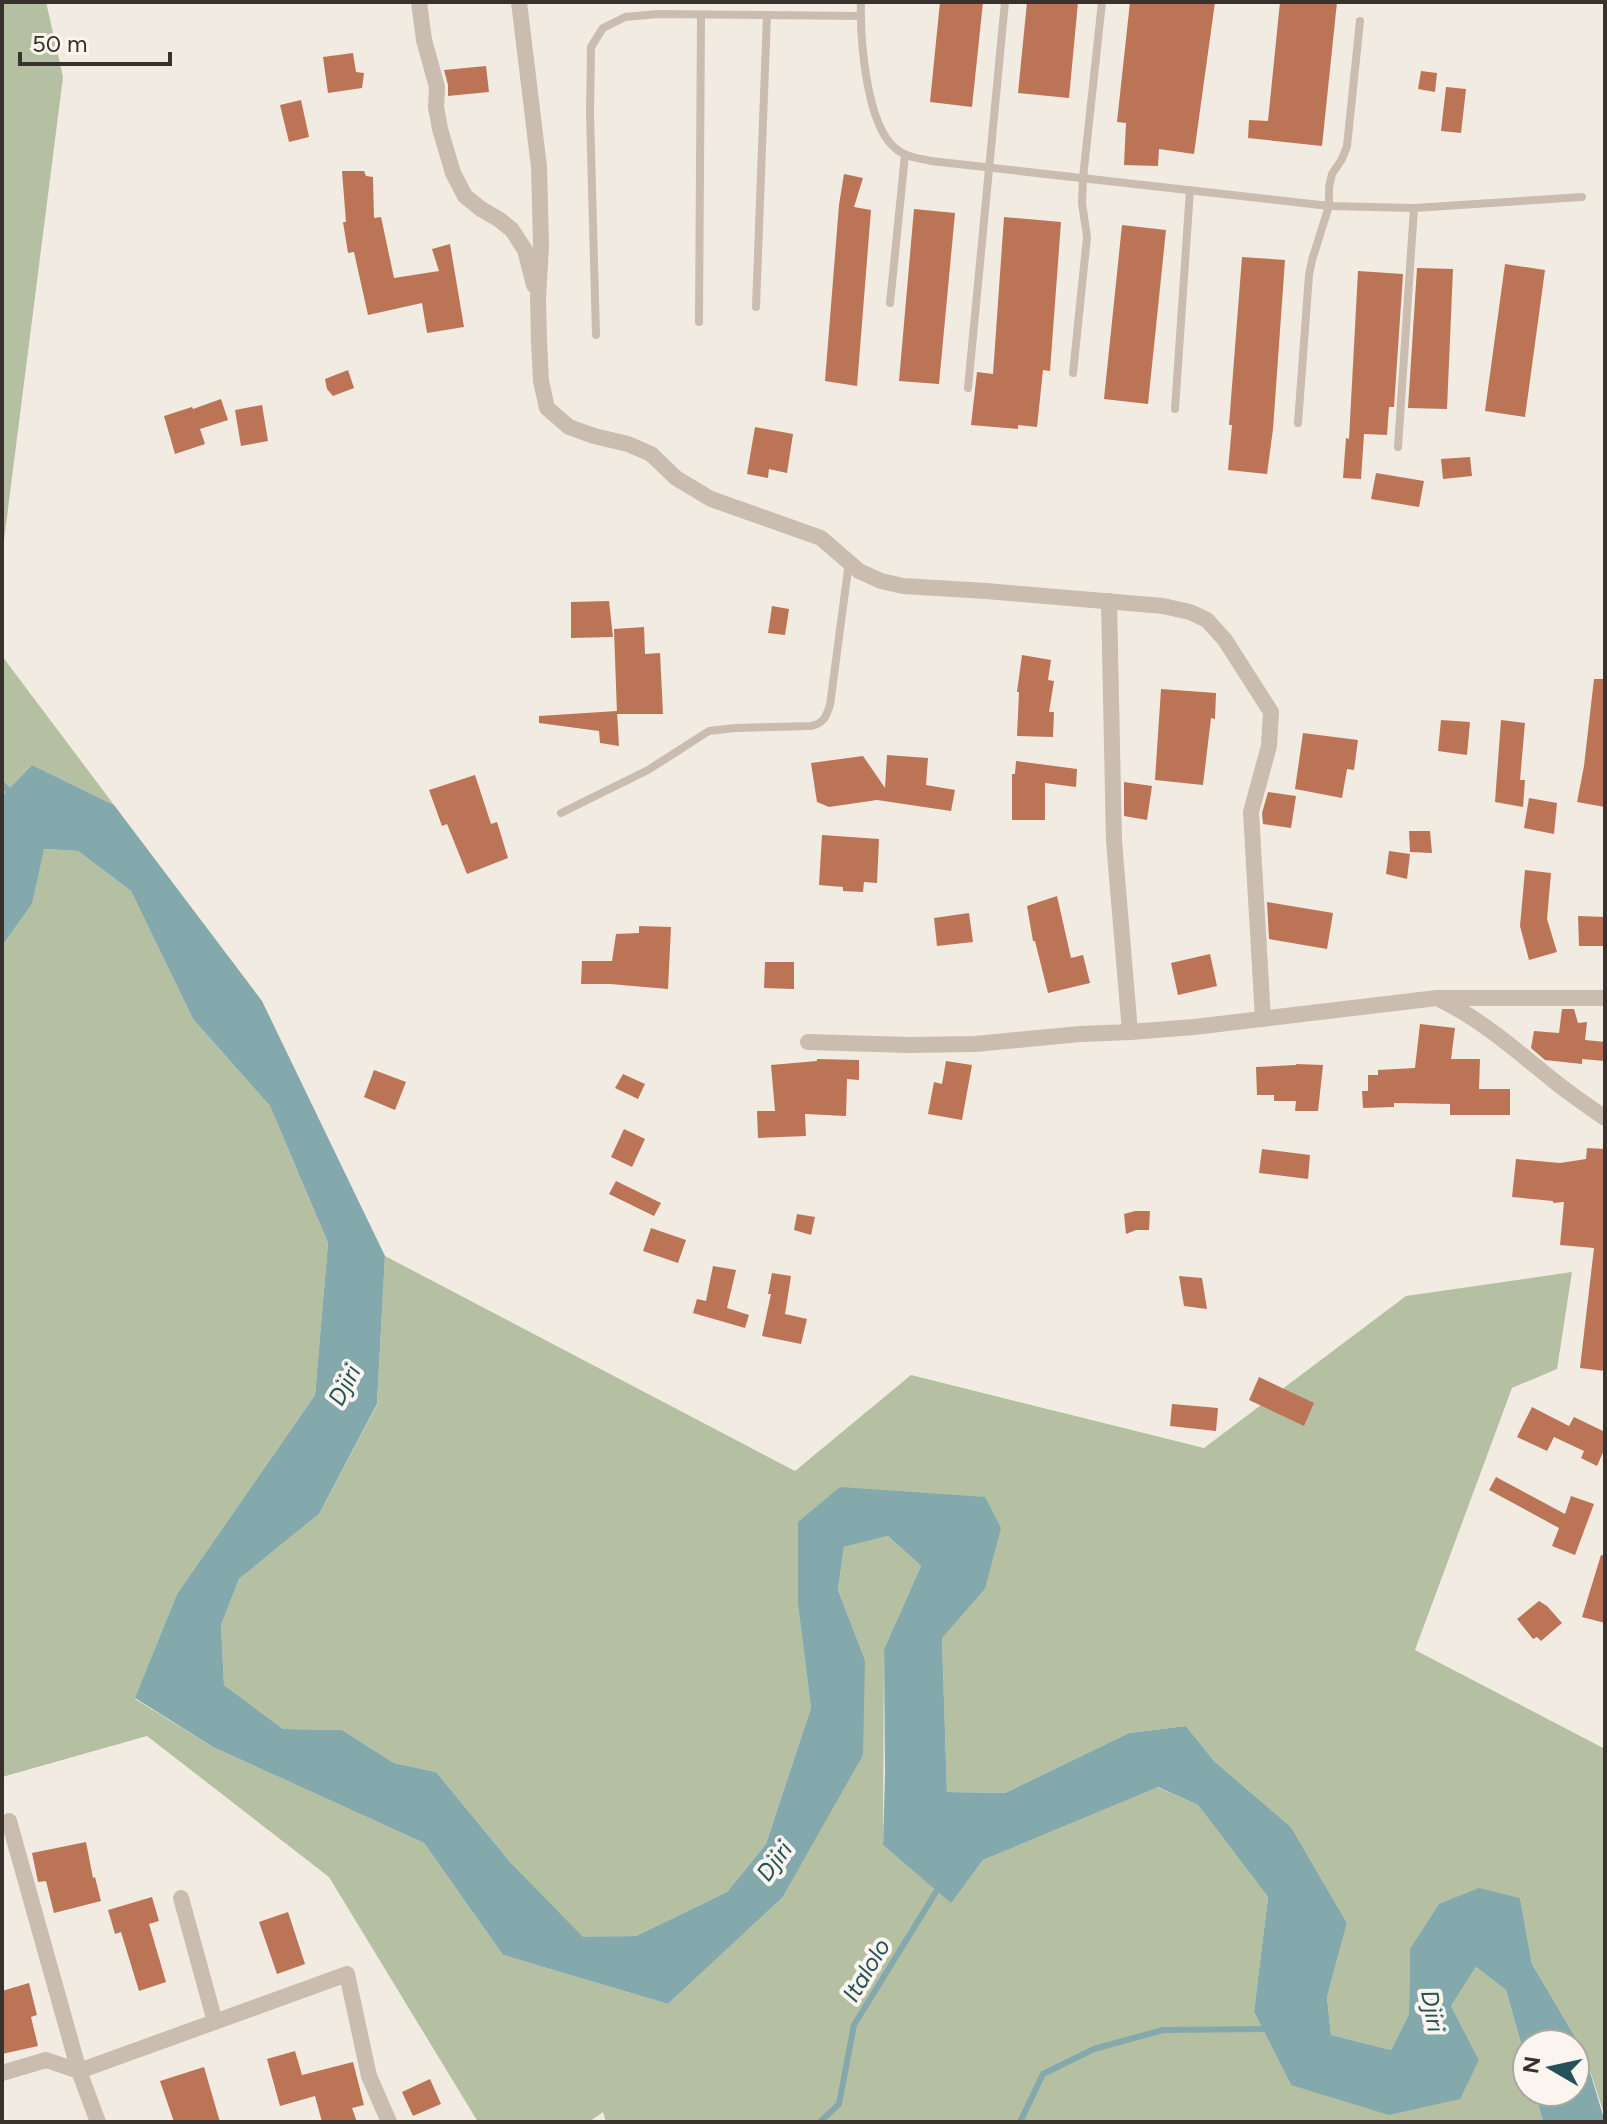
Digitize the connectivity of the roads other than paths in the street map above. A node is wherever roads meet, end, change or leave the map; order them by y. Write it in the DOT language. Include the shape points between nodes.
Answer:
graph roads {
  1 [pos="419,2"];
  2 [pos="519,2"];
  3 [pos="861,2"];
  4 [pos="1005,2"];
  5 [pos="1102,2"];
  6 [pos="701,15"];
  7 [pos="767,15"];
  8 [pos="860,16"];
  9 [pos="1360,21"];
  10 [pos="905,155"];
  11 [pos="988,167"];
  12 [pos="1083,178"];
  13 [pos="1190,190"];
  14 [pos="1582,197"];
  15 [pos="1329,206"];
  16 [pos="1414,208"];
  17 [pos="538,299"];
  18 [pos="890,303"];
  19 [pos="756,307"];
  20 [pos="699,322"];
  21 [pos="596,335"];
  22 [pos="1073,373"];
  23 [pos="968,388"];
  24 [pos="1175,409"];
  25 [pos="1298,423"];
  26 [pos="1398,447"];
  27 [pos="849,561"];
  28 [pos="1109,601"];
  29 [pos="561,813"];
  30 [pos="1437,998"];
  31 [pos="1605,998"];
  32 [pos="1263,1019"];
  33 [pos="1130,1032"];
  34 [pos="808,1042"];
  35 [pos="1605,1118"];
  36 [pos="9,1821"];
  37 [pos="181,1898"];
  38 [pos="215,2022"];
  39 [pos="79,2071"];
  40 [pos="2,2073"];
  41 [pos="98,2122"];
  42 [pos="389,2122"];
  1 -- 17 [label="street" via="440,129 453,173 465,196 512,230 525,250"];
  2 -- 17 [label="street" via="539,167"];
  3 -- 8 [label="lane"];
  4 -- 11 [label="lane"];
  5 -- 12 [label="lane"];
  6 -- 7 [label="lane"];
  6 -- 20 [label="lane"];
  6 -- 21 [label="lane" via="625,17 603,28 591,47"];
  7 -- 8 [label="lane"];
  7 -- 19 [label="lane"];
  8 -- 10 [label="lane" via="872,103 883,131"];
  9 -- 15 [label="lane" via="1347,146 1332,174"];
  10 -- 11 [label="lane"];
  10 -- 18 [label="lane"];
  11 -- 12 [label="lane"];
  11 -- 23 [label="lane"];
  12 -- 13 [label="lane"];
  12 -- 22 [label="lane" via="1087,237"];
  13 -- 15 [label="lane"];
  13 -- 24 [label="lane"];
  14 -- 16 [label="lane"];
  15 -- 16 [label="lane"];
  15 -- 25 [label="lane" via="1309,275"];
  16 -- 26 [label="lane"];
  17 -- 27 [label="street" via="547,408 569,427 651,454 676,478 711,499 821,538"];
  27 -- 28 [label="street" via="859,571 903,586"];
  27 -- 29 [label="lane" via="825,720 811,726 709,731 648,770"];
  28 -- 32 [label="street" via="1163,606 1207,620 1271,712 1269,746 1251,812"];
  28 -- 33 [label="street" via="1114,841"];
  30 -- 31 [label="street"];
  30 -- 32 [label="street"];
  30 -- 35 [label="street" via="1517,1050"];
  32 -- 33 [label="street"];
  33 -- 34 [label="street" via="975,1044"];
  36 -- 39 [label="street"];
  37 -- 38 [label="street"];
  38 -- 39 [label="street"];
  38 -- 42 [label="street" via="347,1974 369,2076"];
  39 -- 40 [label="street" via="46,2060"];
  39 -- 41 [label="street"];
}
